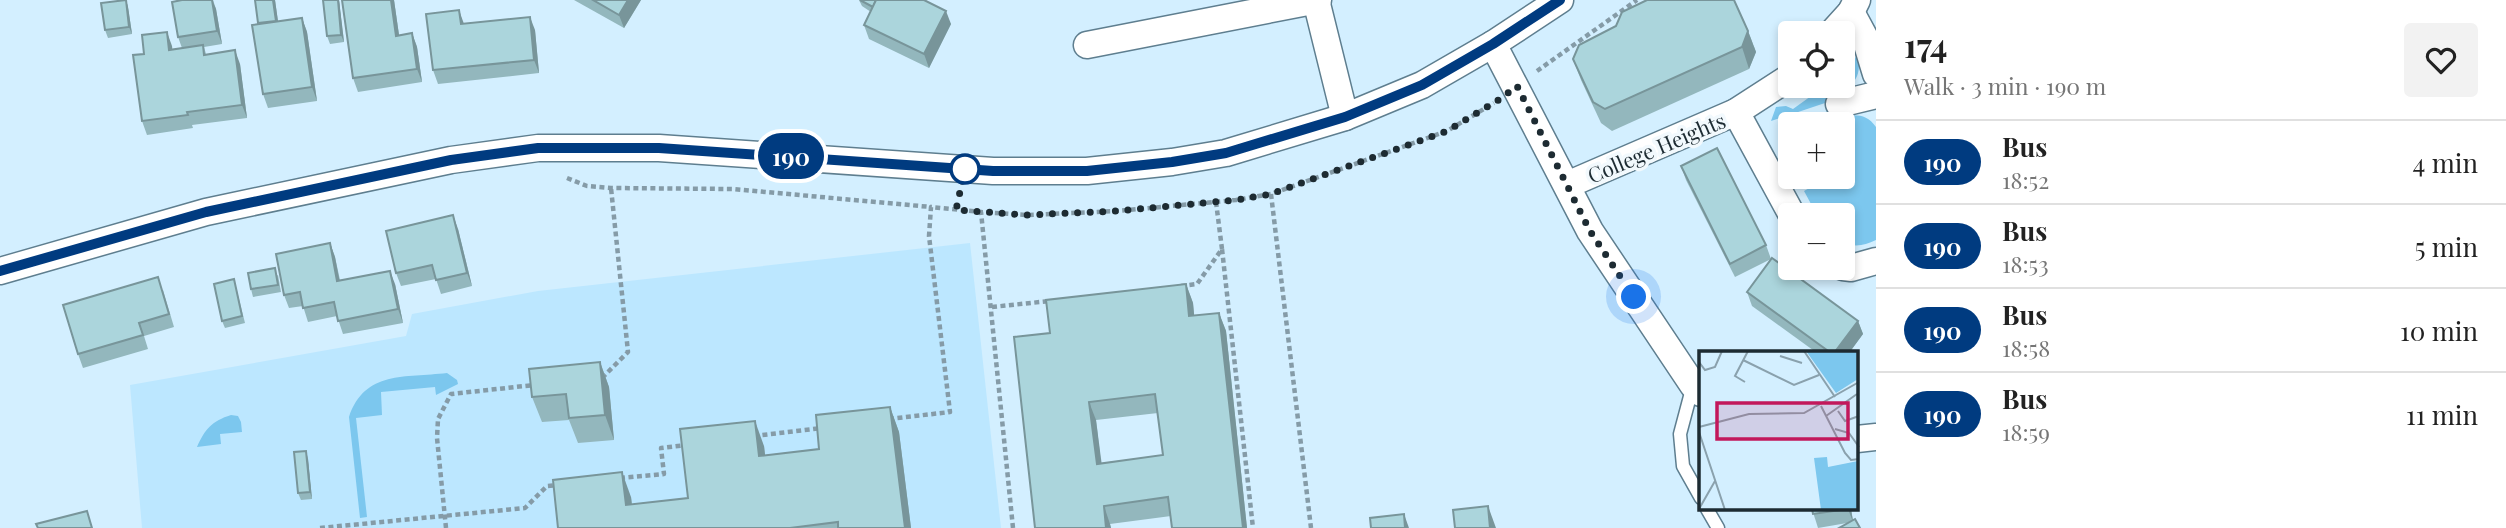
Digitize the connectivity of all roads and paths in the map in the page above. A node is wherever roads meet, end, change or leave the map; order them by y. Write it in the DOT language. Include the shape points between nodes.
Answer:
graph roads {
  1 [pos="1317,0"];
  2 [pos="1560,0"];
  3 [pos="1637,0"];
  4 [pos="1854,6"];
  5 [pos="1842,21"];
  6 [pos="1493,44"];
  7 [pos="1087,45"];
  8 [pos="1876,74"];
  9 [pos="1778,85"];
  10 [pos="1517,86"];
  11 [pos="1876,95"];
  12 [pos="1839,104"];
  13 [pos="1736,113"];
  14 [pos="1345,117"];
  15 [pos="558,174"];
  16 [pos="1567,185"];
  17 [pos="611,188"];
  18 [pos="1271,194"];
  19 [pos="1216,202"];
  20 [pos="1785,203"];
  21 [pos="931,207"];
  22 [pos="981,212"];
  23 [pos="1222,249"];
  24 [pos="1876,261"];
  25 [pos="1855,267"];
  26 [pos="0,271"];
  27 [pos="1169,287"];
  28 [pos="1060,299"];
  29 [pos="992,307"];
  30 [pos="590,379"];
  31 [pos="538,385"];
  32 [pos="1697,389"];
  33 [pos="879,420"];
  34 [pos="824,427"];
  35 [pos="1876,437"];
  36 [pos="743,438"];
  37 [pos="1858,439"];
  38 [pos="688,444"];
  39 [pos="612,479"];
  40 [pos="560,484"];
  41 [pos="1699,494"];
  42 [pos="1708,510"];
  43 [pos="444,516"];
  44 [pos="320,528"];
  45 [pos="446,528"];
  46 [pos="1013,528"];
  47 [pos="1253,528"];
  48 [pos="1311,528"];
  49 [pos="1718,528"];
  1 -- 7 [label="street"];
  1 -- 14 [label="street"];
  2 -- 6 [label="street"];
  3 -- 10 [label="path"];
  4 -- 5 [label="street"];
  4 -- 8 [label="street"];
  6 -- 10 [label="street, College Heights"];
  6 -- 14 [label="street" via="1422,85"];
  9 -- 13 [label="street, College Heights"];
  10 -- 16 [label="street, College Heights"];
  10 -- 18 [label="path" via="1447,131"];
  11 -- 12 [label="street"];
  13 -- 16 [label="street, College Heights"];
  13 -- 20 [label="street, College Heights"];
  14 -- 26 [label="street" via="1226,153 1087,171 993,171 659,148 538,148 451,160 206,212"];
  15 -- 17 [label="path" via="587,186"];
  16 -- 32 [label="street" via="1590,231"];
  17 -- 21 [label="path" via="733,189"];
  17 -- 30 [label="path" via="628,352 603,378"];
  18 -- 19 [label="path"];
  18 -- 48 [label="path"];
  19 -- 22 [label="path" via="1027,215"];
  19 -- 23 [label="path"];
  21 -- 22 [label="path"];
  21 -- 33 [label="path" via="929,236 950,412"];
  22 -- 29 [label="path"];
  23 -- 27 [label="path" via="1196,284"];
  23 -- 47 [label="path"];
  24 -- 25 [label="street"];
  28 -- 29 [label="path"];
  29 -- 46 [label="path"];
  31 -- 43 [label="path" via="451,394 438,419"];
  32 -- 41 [label="lane" via="1680,434 1683,466"];
  34 -- 36 [label="path"];
  35 -- 37 [label="street"];
  38 -- 39 [label="path" via="661,448 664,474"];
  40 -- 43 [label="path" via="547,486 525,508"];
  42 -- 49 [label="lane"];
  43 -- 44 [label="path"];
  43 -- 45 [label="path"];
}
